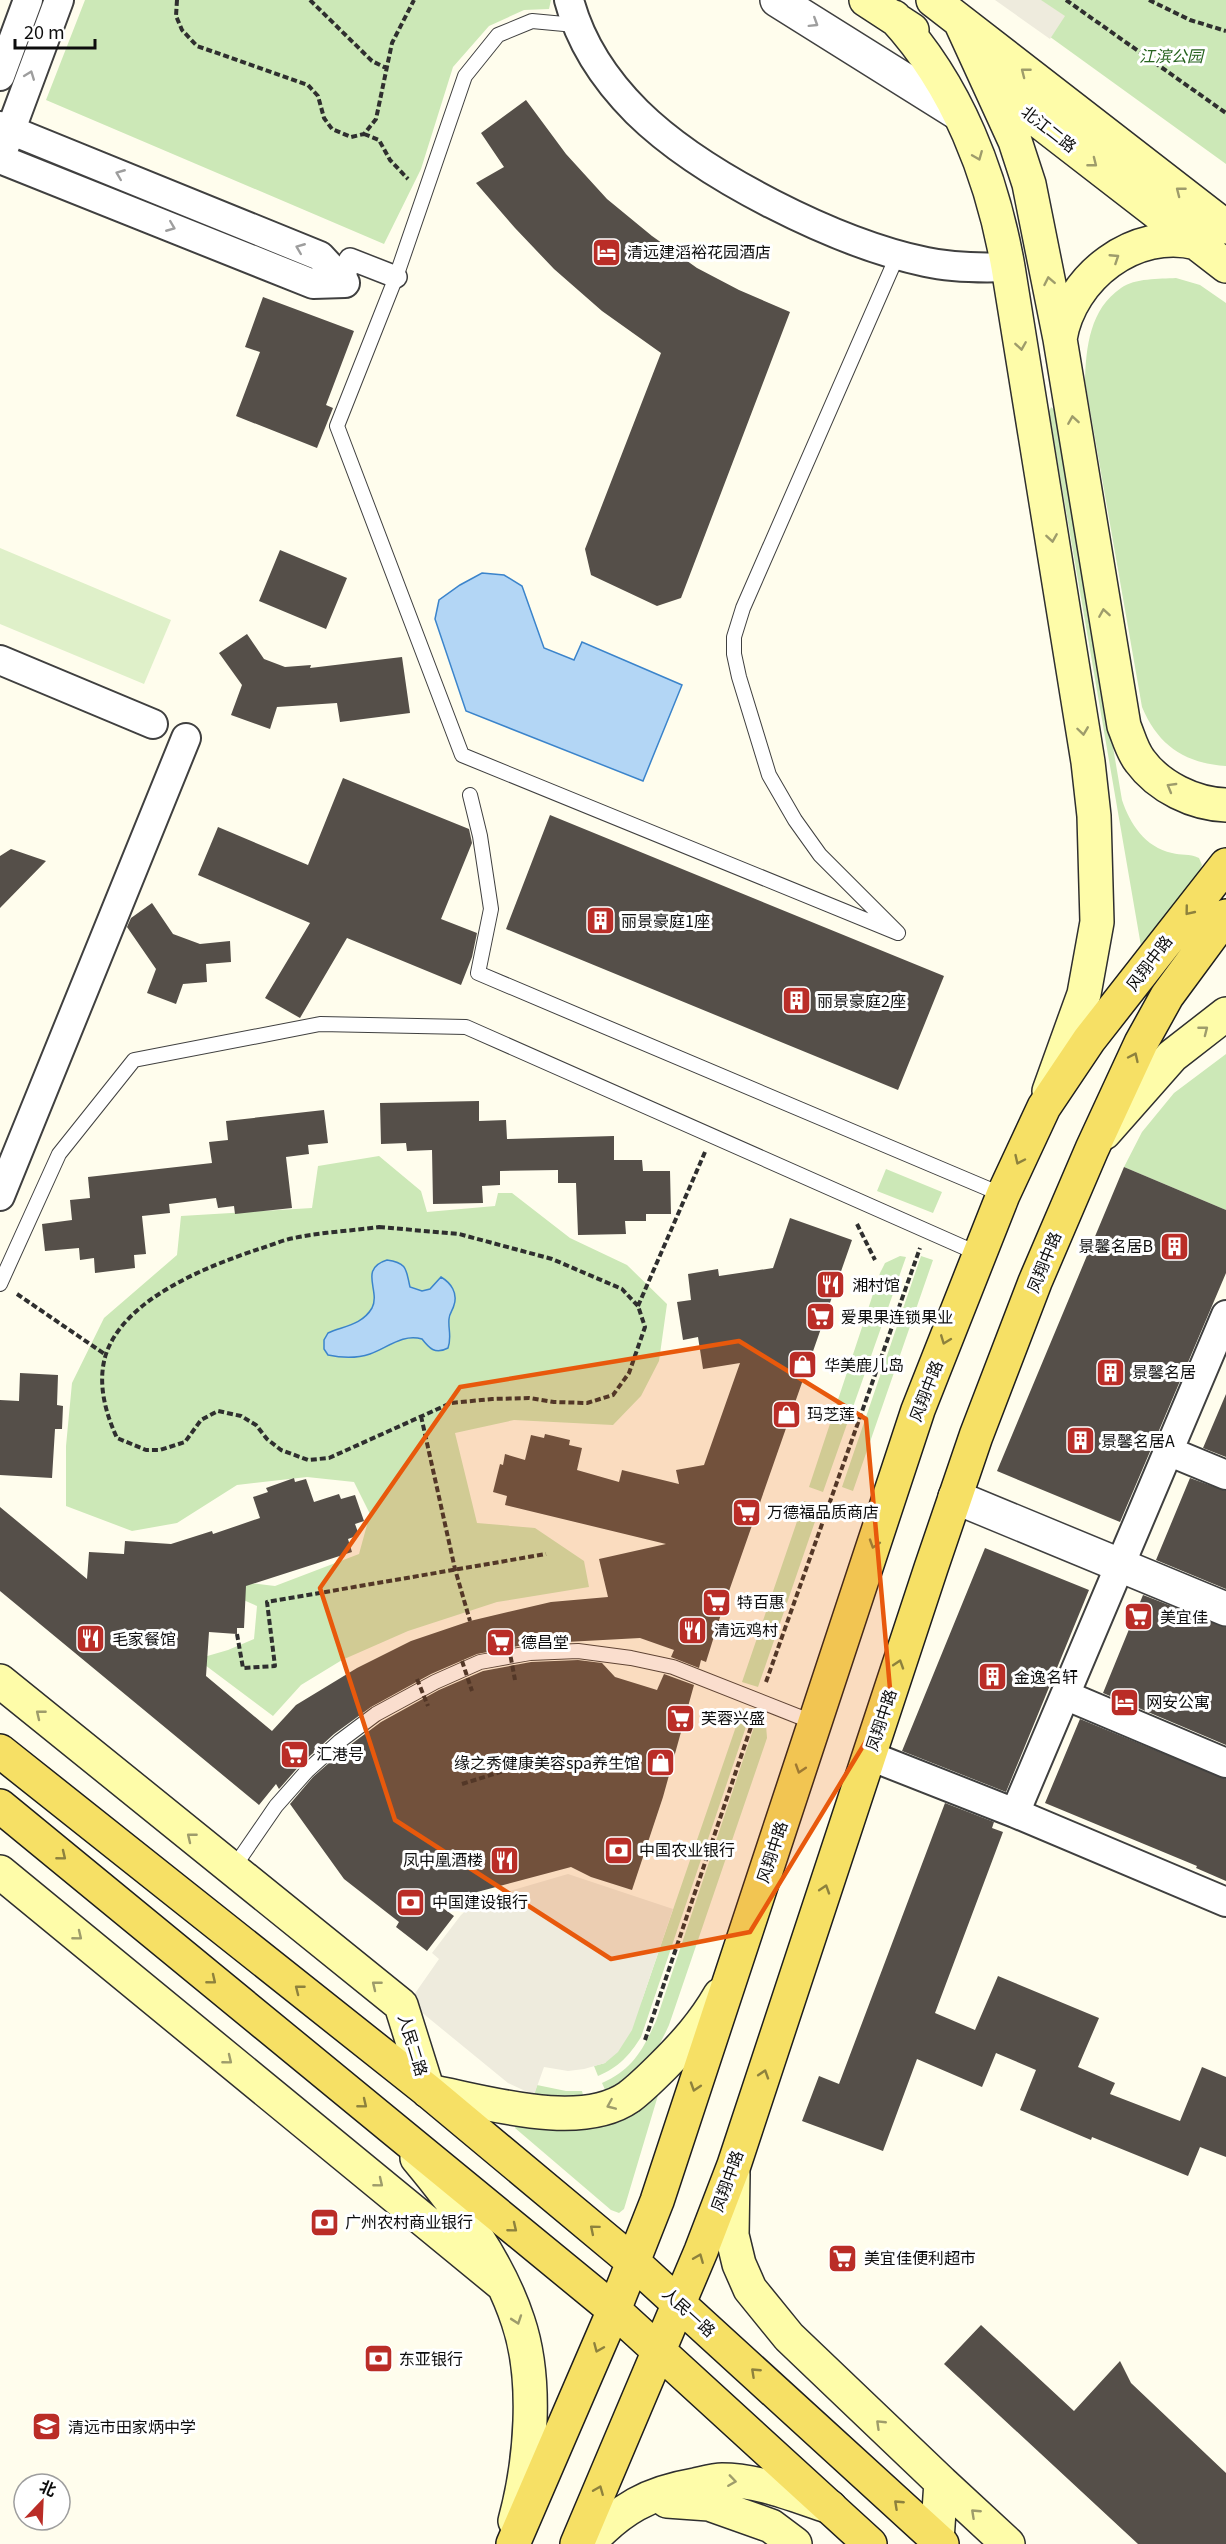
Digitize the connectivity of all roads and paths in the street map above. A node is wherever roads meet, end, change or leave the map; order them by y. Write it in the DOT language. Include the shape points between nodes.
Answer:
graph roads {
  1 [pos="28,0"];
  2 [pos="58,0"];
  3 [pos="177,0"];
  4 [pos="310,0"];
  5 [pos="414,0"];
  6 [pos="777,0"];
  7 [pos="866,0"];
  8 [pos="933,0"];
  9 [pos="1066,0"];
  10 [pos="1149,0"];
  11 [pos="572,13"];
  12 [pos="894,17"];
  13 [pos="960,21"];
  14 [pos="1226,31"];
  15 [pos="386,68"];
  16 [pos="0,76"];
  17 [pos="989,82"];
  18 [pos="1226,113"];
  19 [pos="958,114"];
  20 [pos="5,128"];
  21 [pos="364,134"];
  22 [pos="0,159"];
  23 [pos="426,190"];
  24 [pos="1226,227"];
  25 [pos="1197,243"];
  26 [pos="898,254"];
  27 [pos="1226,266"];
  28 [pos="1008,267"];
  29 [pos="396,277"];
  30 [pos="345,283"];
  31 [pos="1060,339"];
  32 [pos="0,660"];
  33 [pos="153,724"];
  34 [pos="186,738"];
  35 [pos="470,795"];
  36 [pos="1226,805"];
  37 [pos="1226,865"];
  38 [pos="1226,916"];
  39 [pos="1226,1014"];
  40 [pos="1044,1107"];
  41 [pos="712,1136"];
  42 [pos="1092,1149"];
  43 [pos="842,1194"];
  44 [pos="1003,1195"];
  45 [pos="0,1196"];
  46 [pos="979,1254"];
  47 [pos="874,1260"];
  48 [pos="1,1284"];
  49 [pos="638,1306"];
  50 [pos="1226,1315"];
  51 [pos="1220,1348"];
  52 [pos="106,1354"];
  53 [pos="421,1416"];
  54 [pos="1168,1451"];
  55 [pos="1226,1475"];
  56 [pos="956,1497"];
  57 [pos="546,1554"];
  58 [pos="1120,1565"];
  59 [pos="455,1569"];
  60 [pos="1226,1609"];
  61 [pos="470,1622"];
  62 [pos="237,1634"];
  63 [pos="509,1648"];
  64 [pos="462,1662"];
  65 [pos="417,1679"];
  66 [pos="515,1680"];
  67 [pos="0,1681"];
  68 [pos="472,1691"];
  69 [pos="1065,1695"];
  70 [pos="428,1706"];
  71 [pos="815,1723"];
  72 [pos="0,1751"];
  73 [pos="870,1756"];
  74 [pos="1226,1763"];
  75 [pos="513,1768"];
  76 [pos="462,1784"];
  77 [pos="43,1785"];
  78 [pos="7,1811"];
  79 [pos="1015,1813"];
  80 [pos="232,1870"];
  81 [pos="0,1872"];
  82 [pos="1226,1902"];
  83 [pos="733,1971"];
  84 [pos="428,2091"];
  85 [pos="395,2131"];
  86 [pos="734,2165"];
  87 [pos="633,2262"];
  88 [pos="503,2285"];
  89 [pos="680,2303"];
  90 [pos="614,2310"];
  91 [pos="660,2350"];
  92 [pos="941,2482"];
  93 [pos="642,2500"];
  94 [pos="830,2507"];
  95 [pos="939,2542"];
  96 [pos="511,2544"];
  97 [pos="577,2544"];
  98 [pos="588,2544"];
  99 [pos="795,2544"];
  100 [pos="870,2544"];
  101 [pos="1008,2544"];
  1 -- 16 [label="street"];
  20 -- 2 [label="street, one-way"];
  3 -- 21 [label="path" via="176,16 182,30 197,46 308,85 318,96 324,118 332,129 351,137"];
  4 -- 15 [label="path" via="364,54"];
  5 -- 15 [label="path" via="392,43"];
  6 -- 19 [label="street, one-way"];
  7 -- 12 [label="main road, 北江二路"];
  8 -- 13 [label="main road, 北江二路"];
  9 -- 18 [label="path"];
  10 -- 14 [label="path" via="1190,20"];
  11 -- 23 [label="lane" via="532,21 498,35 465,76"];
  11 -- 26 [label="street" via="603,73 637,112 674,143 723,177 778,206 845,238"];
  12 -- 17 [label="main road, 北江二路"];
  12 -- 19 [label="main road" via="923,52"];
  13 -- 17 [label="main road"];
  24 -- 13 [label="main road, 北江二路, one-way"];
  15 -- 21 [label="path" via="376,119"];
  17 -- 25 [label="main road, 北江二路, one-way"];
  31 -- 17 [label="main road, one-way" via="1029,184"];
  19 -- 28 [label="main road, one-way" via="991,193"];
  20 -- 22 [label="street"];
  30 -- 20 [label="street, one-way" via="321,256"];
  21 -- 23 [label="path" via="379,141 405,178"];
  22 -- 30 [label="street, one-way" via="313,284"];
  23 -- 29 [label="lane"];
  25 -- 27 [label="main road, 北江二路"];
  31 -- 25 [label="main road, one-way" via="1076,298 1108,263 1150,241 1179,238"];
  26 -- 28 [label="street" via="965,268"];
  26 -- 29 [label="lane" via="743,608 734,637 734,654 769,775 795,820 820,855 898,933 462,755 337,426"];
  28 -- 40 [label="main road, one-way" via="1088,762 1096,871 1097,922 1084,994"];
  29 -- 30 [label="street" via="350,259"];
  36 -- 31 [label="main road, one-way" via="1200,801 1154,777 1139,761 1124,726"];
  32 -- 33 [label="street"];
  34 -- 45 [label="street"];
  35 -- 44 [label="lane" via="491,909 478,973"];
  37 -- 40 [label="main road, 风翔中路, one-way" via="1089,1040"];
  42 -- 38 [label="main road, 凤翔中路, one-way" via="1141,1042 1167,996"];
  42 -- 39 [label="main road, one-way" via="1172,1056"];
  40 -- 44 [label="main road, 风翔中路, one-way"];
  41 -- 43 [label="lane"];
  41 -- 48 [label="lane" via="465,1027 320,1024 134,1060 59,1154"];
  41 -- 49 [label="path"];
  42 -- 56 [label="main road, 凤翔中路" via="1035,1282"];
  43 -- 46 [label="lane"];
  43 -- 47 [label="path" via="835,1213 860,1225"];
  44 -- 46 [label="main road, 风翔中路"];
  46 -- 71 [label="main road, 风翔中路, one-way" via="918,1410"];
  48 -- 52 [label="path"];
  49 -- 52 [label="path" via="622,1289 552,1259 459,1234 379,1227 292,1238 213,1264 138,1309"];
  49 -- 53 [label="path" via="645,1327 639,1351 613,1395 587,1403 529,1398 451,1403"];
  50 -- 51 [label="street"];
  51 -- 54 [label="street"];
  52 -- 53 [label="path" via="102,1387 107,1416 117,1438 146,1450 185,1442 201,1420 218,1411 241,1416 256,1425 281,1450 308,1460 329,1458"];
  53 -- 59 [label="path"];
  54 -- 55 [label="street"];
  54 -- 58 [label="street"];
  56 -- 58 [label="street"];
  73 -- 56 [label="main road, 凤翔中路, one-way"];
  57 -- 59 [label="path"];
  58 -- 60 [label="street"];
  58 -- 69 [label="street"];
  59 -- 61 [label="path"];
  59 -- 62 [label="path" via="267,1602 275,1666 243,1668"];
  63 -- 66 [label="path, bridge"];
  64 -- 68 [label="path, bridge"];
  65 -- 70 [label="path, bridge"];
  80 -- 67 [label="main road, 人民二路, one-way"];
  69 -- 74 [label="street"];
  69 -- 79 [label="street"];
  71 -- 80 [label="lane" via="674,1667 579,1646 480,1662 435,1682 336,1737 276,1806"];
  71 -- 83 [label="main road, 风翔中路, one-way"];
  72 -- 77 [label="main road, 人民二路"];
  73 -- 79 [label="street"];
  86 -- 73 [label="main road, 凤翔中路, one-way"];
  75 -- 76 [label="path"];
  77 -- 78 [label="main road" via="62,1813 54,1825 37,1827"];
  84 -- 77 [label="main road, 人民二路, one-way"];
  78 -- 85 [label="main road, one-way"];
  79 -- 82 [label="street"];
  84 -- 80 [label="main road, 人民二路, one-way" via="401,2005"];
  81 -- 88 [label="main road, one-way"];
  83 -- 84 [label="main road, one-way" via="706,2020 682,2047 628,2098 603,2109 574,2114 538,2112"];
  83 -- 87 [label="main road, one-way"];
  87 -- 84 [label="main road, 人民一路, one-way"];
  85 -- 88 [label="main road" via="441,2186 476,2236"];
  85 -- 90 [label="main road, one-way"];
  89 -- 86 [label="main road, 凤翔中路, one-way"];
  92 -- 86 [label="main road, one-way" via="789,2337 750,2289 732,2235"];
  87 -- 89 [label="main road, 人民一路"];
  87 -- 90 [label="main road"];
  88 -- 96 [label="main road, one-way" via="527,2356 530,2400 520,2501"];
  89 -- 91 [label="main road, 凤翔中路"];
  95 -- 89 [label="main road, 人民一路, one-way"];
  90 -- 91 [label="main road"];
  90 -- 96 [label="main road, one-way"];
  91 -- 94 [label="main road"];
  97 -- 91 [label="main road, 凤翔中路, one-way"];
  92 -- 95 [label="main road"];
  101 -- 92 [label="main road, one-way"];
  93 -- 94 [label="main road, one-way" via="721,2480 763,2485"];
  93 -- 98 [label="main road" via="605,2526"];
  93 -- 99 [label="main road" via="710,2504 771,2526"];
  94 -- 100 [label="main road"];
}
